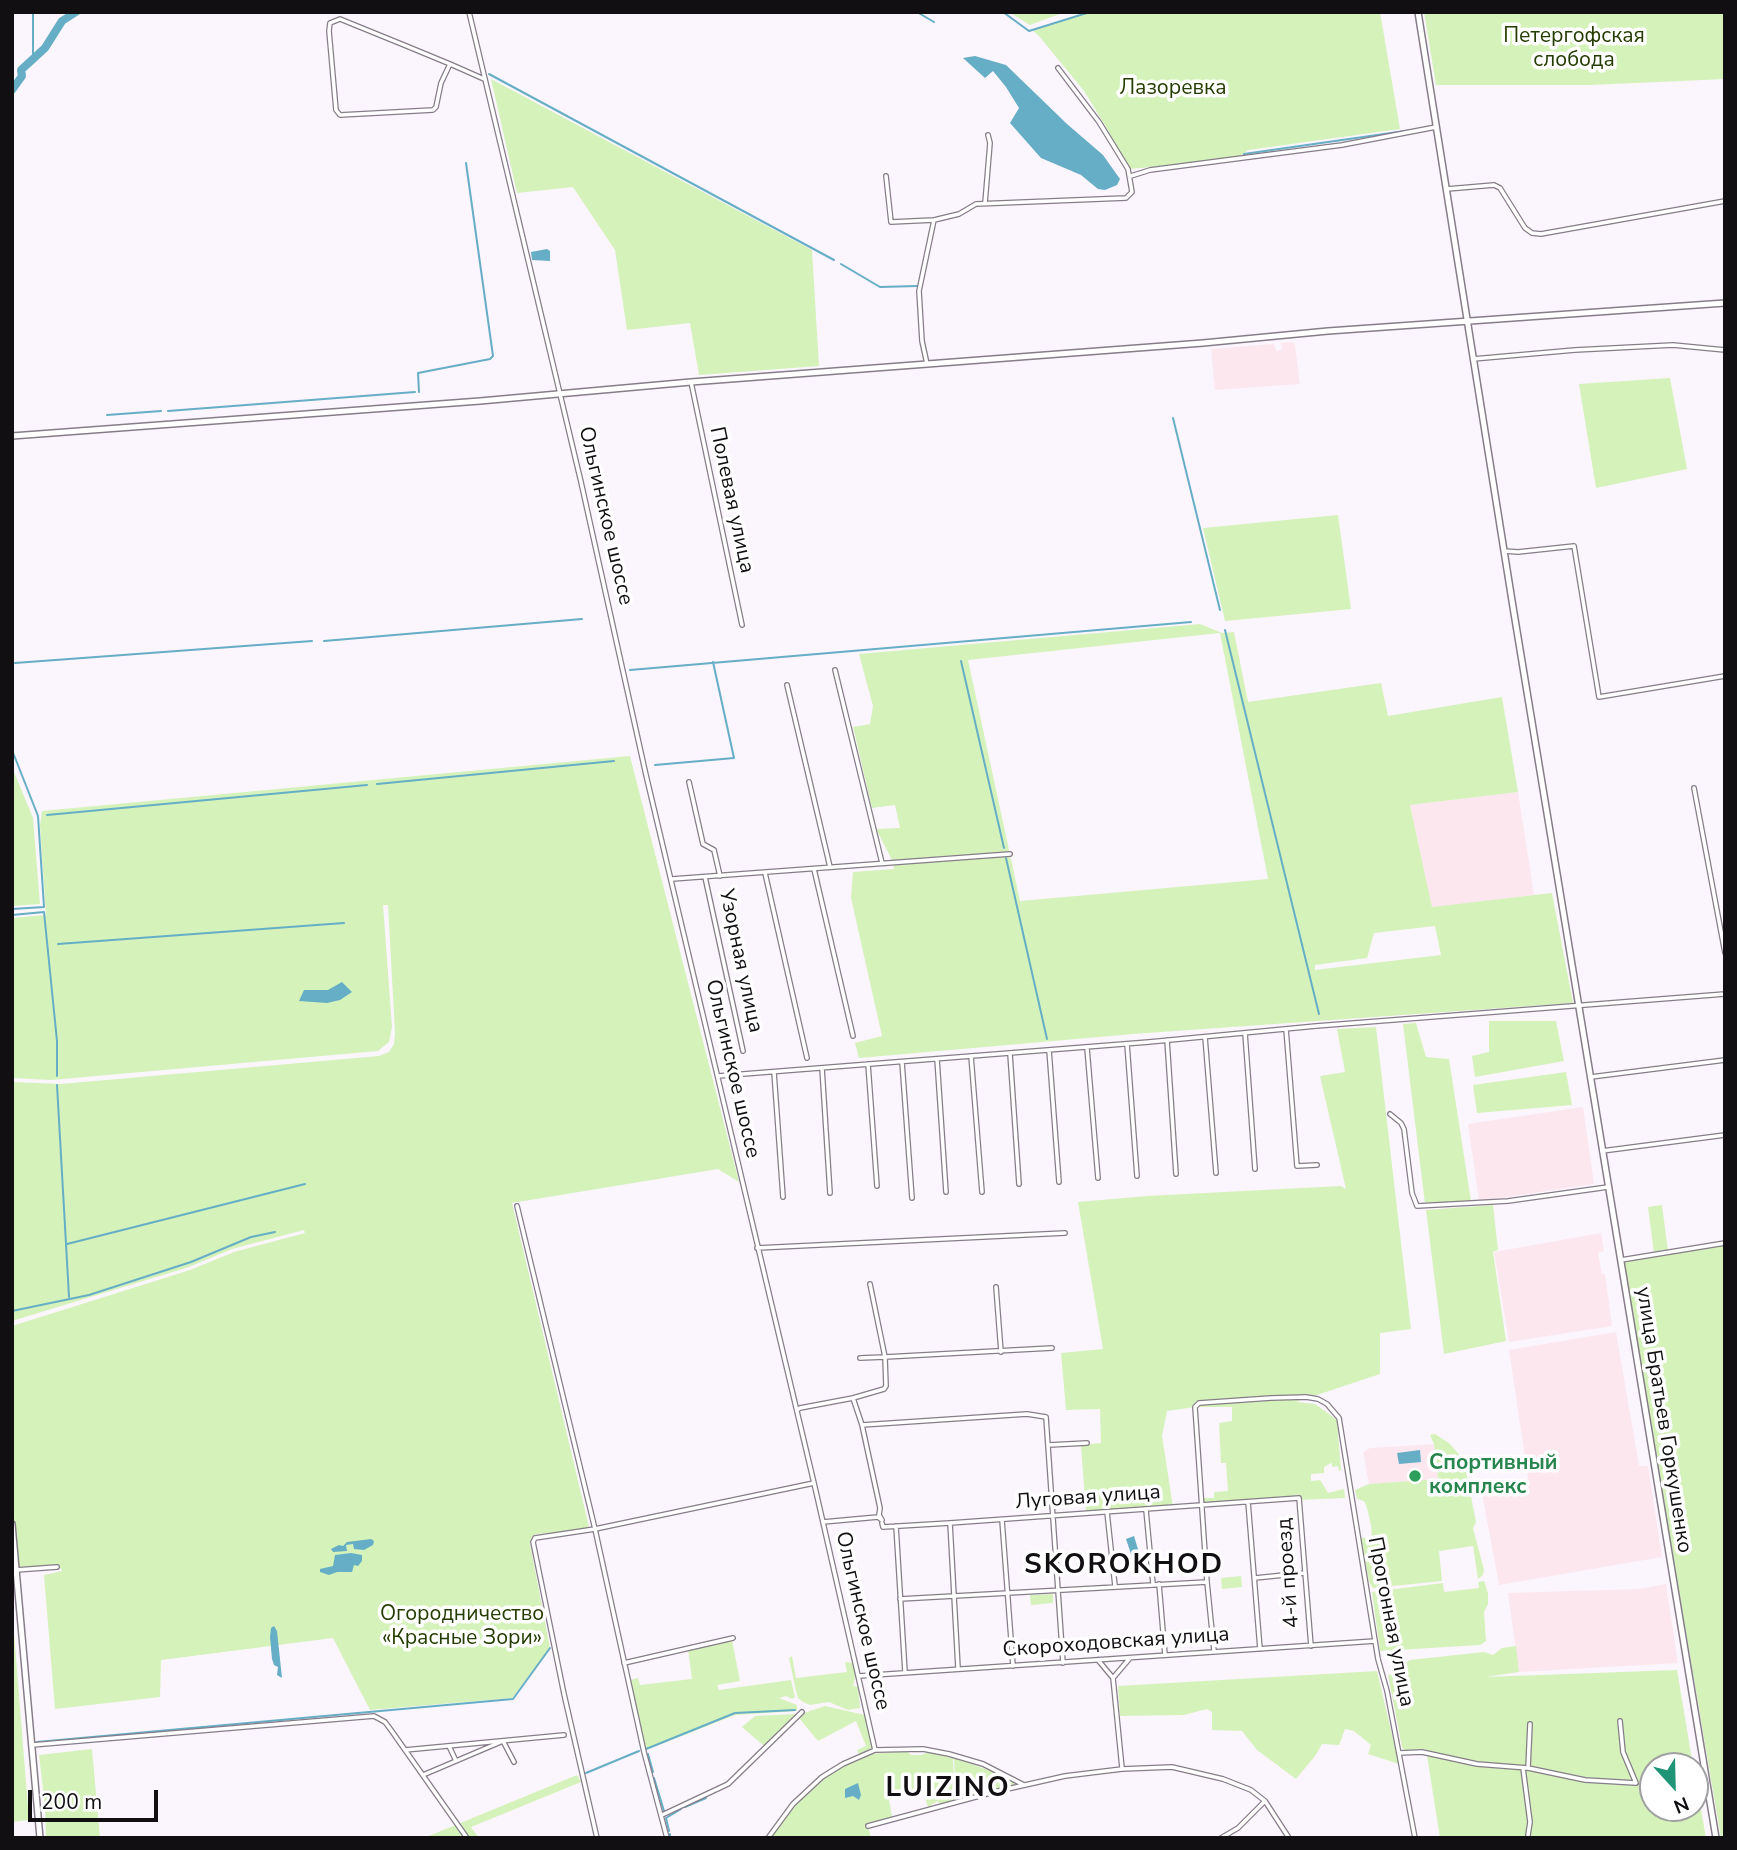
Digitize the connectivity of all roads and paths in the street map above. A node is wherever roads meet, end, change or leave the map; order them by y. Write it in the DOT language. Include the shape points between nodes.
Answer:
graph roads {
  1 [pos="469,12"];
  2 [pos="1418,12"];
  3 [pos="450,64"];
  4 [pos="1058,68"];
  5 [pos="484,79"];
  6 [pos="1436,128"];
  7 [pos="988,135"];
  8 [pos="886,176"];
  9 [pos="1130,176"];
  10 [pos="1445,189"];
  11 [pos="1725,201"];
  12 [pos="985,203"];
  13 [pos="934,220"];
  14 [pos="1725,303"];
  15 [pos="1467,321"];
  16 [pos="1725,349"];
  17 [pos="1473,359"];
  18 [pos="927,364"];
  19 [pos="691,382"];
  20 [pos="560,394"];
  21 [pos="12,436"];
  22 [pos="1504,551"];
  23 [pos="742,625"];
  24 [pos="835,670"];
  25 [pos="1725,676"];
  26 [pos="788,685"];
  27 [pos="689,782"];
  28 [pos="1695,788"];
  29 [pos="1010,854"];
  30 [pos="882,863"];
  31 [pos="830,867"];
  32 [pos="814,869"];
  33 [pos="765,872"];
  34 [pos="720,876"];
  35 [pos="705,877"];
  36 [pos="672,879"];
  37 [pos="1725,953"];
  38 [pos="1725,994"];
  39 [pos="1579,1005"];
  40 [pos="1286,1029"];
  41 [pos="1245,1033"];
  42 [pos="853,1036"];
  43 [pos="1205,1037"];
  44 [pos="1167,1040"];
  45 [pos="1127,1044"];
  46 [pos="1087,1047"];
  47 [pos="1049,1050"];
  48 [pos="743,1051"];
  49 [pos="1010,1053"];
  50 [pos="971,1056"];
  51 [pos="807,1058"];
  52 [pos="937,1059"];
  53 [pos="1725,1060"];
  54 [pos="902,1062"];
  55 [pos="868,1064"];
  56 [pos="822,1068"];
  57 [pos="774,1072"];
  58 [pos="718,1076"];
  59 [pos="1591,1077"];
  60 [pos="1390,1114"];
  61 [pos="1725,1135"];
  62 [pos="1602,1151"];
  63 [pos="1317,1165"];
  64 [pos="1255,1169"];
  65 [pos="1216,1173"];
  66 [pos="1176,1174"];
  67 [pos="1136,1176"];
  68 [pos="1098,1178"];
  69 [pos="1059,1182"];
  70 [pos="1019,1184"];
  71 [pos="877,1186"];
  72 [pos="1608,1187"];
  73 [pos="946,1192"];
  74 [pos="982,1192"];
  75 [pos="830,1193"];
  76 [pos="783,1196"];
  77 [pos="912,1198"];
  78 [pos="517,1206"];
  79 [pos="1065,1233"];
  80 [pos="1725,1242"];
  81 [pos="757,1248"];
  82 [pos="1621,1260"];
  83 [pos="870,1284"];
  84 [pos="996,1287"];
  85 [pos="1052,1348"];
  86 [pos="1001,1352"];
  87 [pos="885,1357"];
  88 [pos="860,1358"];
  89 [pos="853,1398"];
  90 [pos="797,1410"];
  91 [pos="862,1425"];
  92 [pos="1087,1443"];
  93 [pos="1049,1445"];
  94 [pos="814,1483"];
  95 [pos="1299,1498"];
  96 [pos="1248,1502"];
  97 [pos="1203,1505"];
  98 [pos="1146,1509"];
  99 [pos="1107,1512"];
  100 [pos="1053,1517"];
  101 [pos="1002,1520"];
  102 [pos="823,1522"];
  103 [pos="882,1522"];
  104 [pos="12,1524"];
  105 [pos="950,1524"];
  106 [pos="896,1526"];
  107 [pos="595,1529"];
  108 [pos="57,1567"];
  109 [pos="16,1570"];
  110 [pos="1304,1573"];
  111 [pos="1255,1578"];
  112 [pos="1207,1582"];
  113 [pos="1153,1584"];
  114 [pos="1159,1584"];
  115 [pos="1115,1586"];
  116 [pos="1057,1589"];
  117 [pos="1006,1593"];
  118 [pos="954,1596"];
  119 [pos="900,1599"];
  120 [pos="733,1638"];
  121 [pos="1375,1641"];
  122 [pos="1311,1646"];
  123 [pos="1260,1649"];
  124 [pos="1214,1651"];
  125 [pos="1165,1655"];
  126 [pos="1130,1658"];
  127 [pos="1098,1660"];
  128 [pos="624,1663"];
  129 [pos="1063,1663"];
  130 [pos="1013,1666"];
  131 [pos="958,1669"];
  132 [pos="905,1672"];
  133 [pos="859,1676"];
  134 [pos="1113,1678"];
  135 [pos="802,1712"];
  136 [pos="1620,1721"];
  137 [pos="1531,1724"];
  138 [pos="565,1735"];
  139 [pos="503,1741"];
  140 [pos="32,1745"];
  141 [pos="449,1745"];
  142 [pos="405,1750"];
  143 [pos="875,1750"];
  144 [pos="1399,1753"];
  145 [pos="456,1761"];
  146 [pos="514,1762"];
  147 [pos="1525,1768"];
  148 [pos="1122,1769"];
  149 [pos="423,1775"];
  150 [pos="1024,1785"];
  151 [pos="1265,1801"];
  152 [pos="662,1815"];
  153 [pos="868,1826"];
  154 [pos="1528,1835"];
  155 [pos="40,1838"];
  156 [pos="467,1838"];
  157 [pos="597,1838"];
  158 [pos="667,1838"];
  159 [pos="768,1838"];
  160 [pos="1222,1838"];
  161 [pos="1289,1838"];
  162 [pos="1415,1838"];
  163 [pos="1716,1838"];
  1 -- 5 [label="street, Ольгинское шоссе"];
  2 -- 6 [label="street, улица Братьев Горкушенко"];
  3 -- 3 [label="street" via="433,110 340,115 330,23 340,19"];
  3 -- 5 [label="street"];
  4 -- 9 [label="street" via="1099,122"];
  5 -- 20 [label="street, Ольгинское шоссе"];
  6 -- 9 [label="street"];
  6 -- 10 [label="street, улица Братьев Горкушенко"];
  7 -- 12 [label="street"];
  8 -- 13 [label="street" via="891,222"];
  9 -- 12 [label="street" via="1132,192 1126,198"];
  10 -- 11 [label="street" via="1494,185 1525,228 1541,234"];
  10 -- 15 [label="street, улица Братьев Горкушенко"];
  12 -- 13 [label="street"];
  13 -- 18 [label="street" via="919,291"];
  14 -- 15 [label="street"];
  15 -- 17 [label="street, улица Братьев Горкушенко"];
  15 -- 18 [label="street"];
  16 -- 17 [label="street" via="1673,345"];
  17 -- 22 [label="street, улица Братьев Горкушенко"];
  18 -- 19 [label="street"];
  19 -- 20 [label="street"];
  19 -- 23 [label="street, Полевая улица"];
  20 -- 21 [label="street"];
  20 -- 36 [label="street, Ольгинское шоссе"];
  22 -- 25 [label="street" via="1574,546 1599,697"];
  22 -- 39 [label="street, улица Братьев Горкушенко"];
  24 -- 30 [label="street"];
  26 -- 31 [label="street"];
  27 -- 34 [label="street" via="703,844 714,850"];
  28 -- 37 [label="street"];
  29 -- 30 [label="street"];
  30 -- 31 [label="street"];
  31 -- 32 [label="street"];
  32 -- 33 [label="street"];
  32 -- 42 [label="street"];
  33 -- 34 [label="street"];
  33 -- 51 [label="street"];
  34 -- 35 [label="street"];
  35 -- 36 [label="street"];
  35 -- 48 [label="street, Узорная улица"];
  36 -- 58 [label="street, Ольгинское шоссе"];
  38 -- 39 [label="street"];
  39 -- 40 [label="street"];
  39 -- 59 [label="street, улица Братьев Горкушенко"];
  40 -- 41 [label="street"];
  40 -- 63 [label="street" via="1297,1166"];
  41 -- 43 [label="street"];
  41 -- 64 [label="street"];
  43 -- 44 [label="street"];
  43 -- 65 [label="street"];
  44 -- 45 [label="street"];
  44 -- 66 [label="street"];
  45 -- 46 [label="street"];
  45 -- 67 [label="street"];
  46 -- 47 [label="street"];
  46 -- 68 [label="street"];
  47 -- 49 [label="street"];
  47 -- 69 [label="street"];
  49 -- 50 [label="street"];
  49 -- 70 [label="street"];
  50 -- 52 [label="street"];
  50 -- 74 [label="street"];
  52 -- 54 [label="street"];
  52 -- 73 [label="street"];
  53 -- 59 [label="street"];
  54 -- 55 [label="street"];
  54 -- 77 [label="street"];
  55 -- 56 [label="street"];
  55 -- 71 [label="street"];
  56 -- 57 [label="street"];
  56 -- 75 [label="street"];
  57 -- 58 [label="street"];
  57 -- 76 [label="street"];
  58 -- 81 [label="street, Ольгинское шоссе"];
  59 -- 62 [label="street, улица Братьев Горкушенко"];
  60 -- 72 [label="street" via="1404,1129 1417,1206 1508,1201"];
  61 -- 62 [label="street"];
  62 -- 72 [label="street, улица Братьев Горкушенко"];
  72 -- 82 [label="street, улица Братьев Горкушенко"];
  78 -- 107 [label="street"];
  79 -- 81 [label="street"];
  80 -- 82 [label="street"];
  81 -- 90 [label="street, Ольгинское шоссе"];
  82 -- 163 [label="street, улица Братьев Горкушенко"];
  83 -- 87 [label="street"];
  84 -- 86 [label="street"];
  85 -- 86 [label="street"];
  86 -- 87 [label="street"];
  87 -- 88 [label="street"];
  87 -- 89 [label="street" via="884,1390"];
  89 -- 90 [label="street"];
  89 -- 91 [label="street"];
  90 -- 94 [label="street, Ольгинское шоссе"];
  91 -- 93 [label="street" via="1042,1415 1047,1420"];
  91 -- 103 [label="street"];
  92 -- 93 [label="street"];
  93 -- 100 [label="street"];
  94 -- 102 [label="street, Ольгинское шоссе"];
  94 -- 107 [label="street"];
  95 -- 96 [label="street, Луговая улица"];
  95 -- 110 [label="street, 4-й проезд"];
  96 -- 97 [label="street, Луговая улица"];
  96 -- 111 [label="street"];
  97 -- 98 [label="street, Луговая улица"];
  97 -- 112 [label="street"];
  97 -- 121 [label="street, Прогонная улица" via="1195,1408 1199,1404 1306,1396 1335,1412"];
  98 -- 99 [label="street, Луговая улица"];
  98 -- 113 [label="street"];
  99 -- 100 [label="street, Луговая улица"];
  99 -- 115 [label="street"];
  100 -- 101 [label="street, Луговая улица"];
  100 -- 116 [label="street"];
  101 -- 105 [label="street, Луговая улица"];
  101 -- 117 [label="street"];
  102 -- 103 [label="street, Луговая улица" via="878,1517"];
  102 -- 133 [label="street, Ольгинское шоссе"];
  103 -- 106 [label="street, Луговая улица" via="883,1527"];
  104 -- 109 [label="street"];
  105 -- 106 [label="street, Луговая улица"];
  105 -- 118 [label="street"];
  106 -- 119 [label="street"];
  107 -- 128 [label="street"];
  107 -- 157 [label="street" via="538,1536 533,1542"];
  108 -- 109 [label="street"];
  109 -- 140 [label="street"];
  110 -- 111 [label="street"];
  110 -- 122 [label="street, 4-й проезд"];
  111 -- 123 [label="street"];
  112 -- 114 [label="street"];
  112 -- 124 [label="street"];
  113 -- 114 [label="street"];
  113 -- 115 [label="street"];
  114 -- 125 [label="street"];
  115 -- 116 [label="street"];
  116 -- 117 [label="street"];
  116 -- 129 [label="street"];
  117 -- 118 [label="street"];
  117 -- 130 [label="street"];
  118 -- 119 [label="street"];
  118 -- 131 [label="street"];
  119 -- 132 [label="street"];
  120 -- 128 [label="street"];
  121 -- 122 [label="street, Скороходовская улица"];
  121 -- 144 [label="street, Прогонная улица"];
  122 -- 123 [label="street, Скороходовская улица"];
  123 -- 124 [label="street, Скороходовская улица"];
  124 -- 125 [label="street, Скороходовская улица"];
  125 -- 126 [label="street, Скороходовская улица"];
  126 -- 127 [label="street, Скороходовская улица"];
  126 -- 134 [label="street"];
  127 -- 129 [label="street, Скороходовская улица"];
  127 -- 134 [label="street"];
  128 -- 152 [label="street"];
  129 -- 130 [label="street, Скороходовская улица"];
  130 -- 131 [label="street, Скороходовская улица"];
  131 -- 132 [label="street, Скороходовская улица"];
  132 -- 133 [label="street, Скороходовская улица"];
  133 -- 143 [label="street, Ольгинское шоссе"];
  134 -- 148 [label="street"];
  135 -- 152 [label="street" via="728,1784"];
  136 -- 147 [label="street" via="1623,1752 1636,1783 1585,1780"];
  137 -- 147 [label="street"];
  138 -- 139 [label="street"];
  139 -- 141 [label="street"];
  139 -- 145 [label="street"];
  139 -- 146 [label="street"];
  140 -- 142 [label="street" via="373,1716 385,1723"];
  140 -- 155 [label="street"];
  141 -- 142 [label="street"];
  141 -- 145 [label="street"];
  142 -- 149 [label="street"];
  143 -- 150 [label="street" via="923,1749 949,1754 983,1764"];
  143 -- 159 [label="street" via="822,1777 793,1804"];
  144 -- 147 [label="street" via="1422,1752"];
  144 -- 162 [label="street, Прогонная улица"];
  145 -- 149 [label="street"];
  147 -- 154 [label="street"];
  148 -- 150 [label="street"];
  148 -- 151 [label="street" via="1172,1767 1242,1786"];
  149 -- 156 [label="street"];
  150 -- 153 [label="street"];
  151 -- 160 [label="street"];
  151 -- 161 [label="street"];
  152 -- 158 [label="street"];
}
